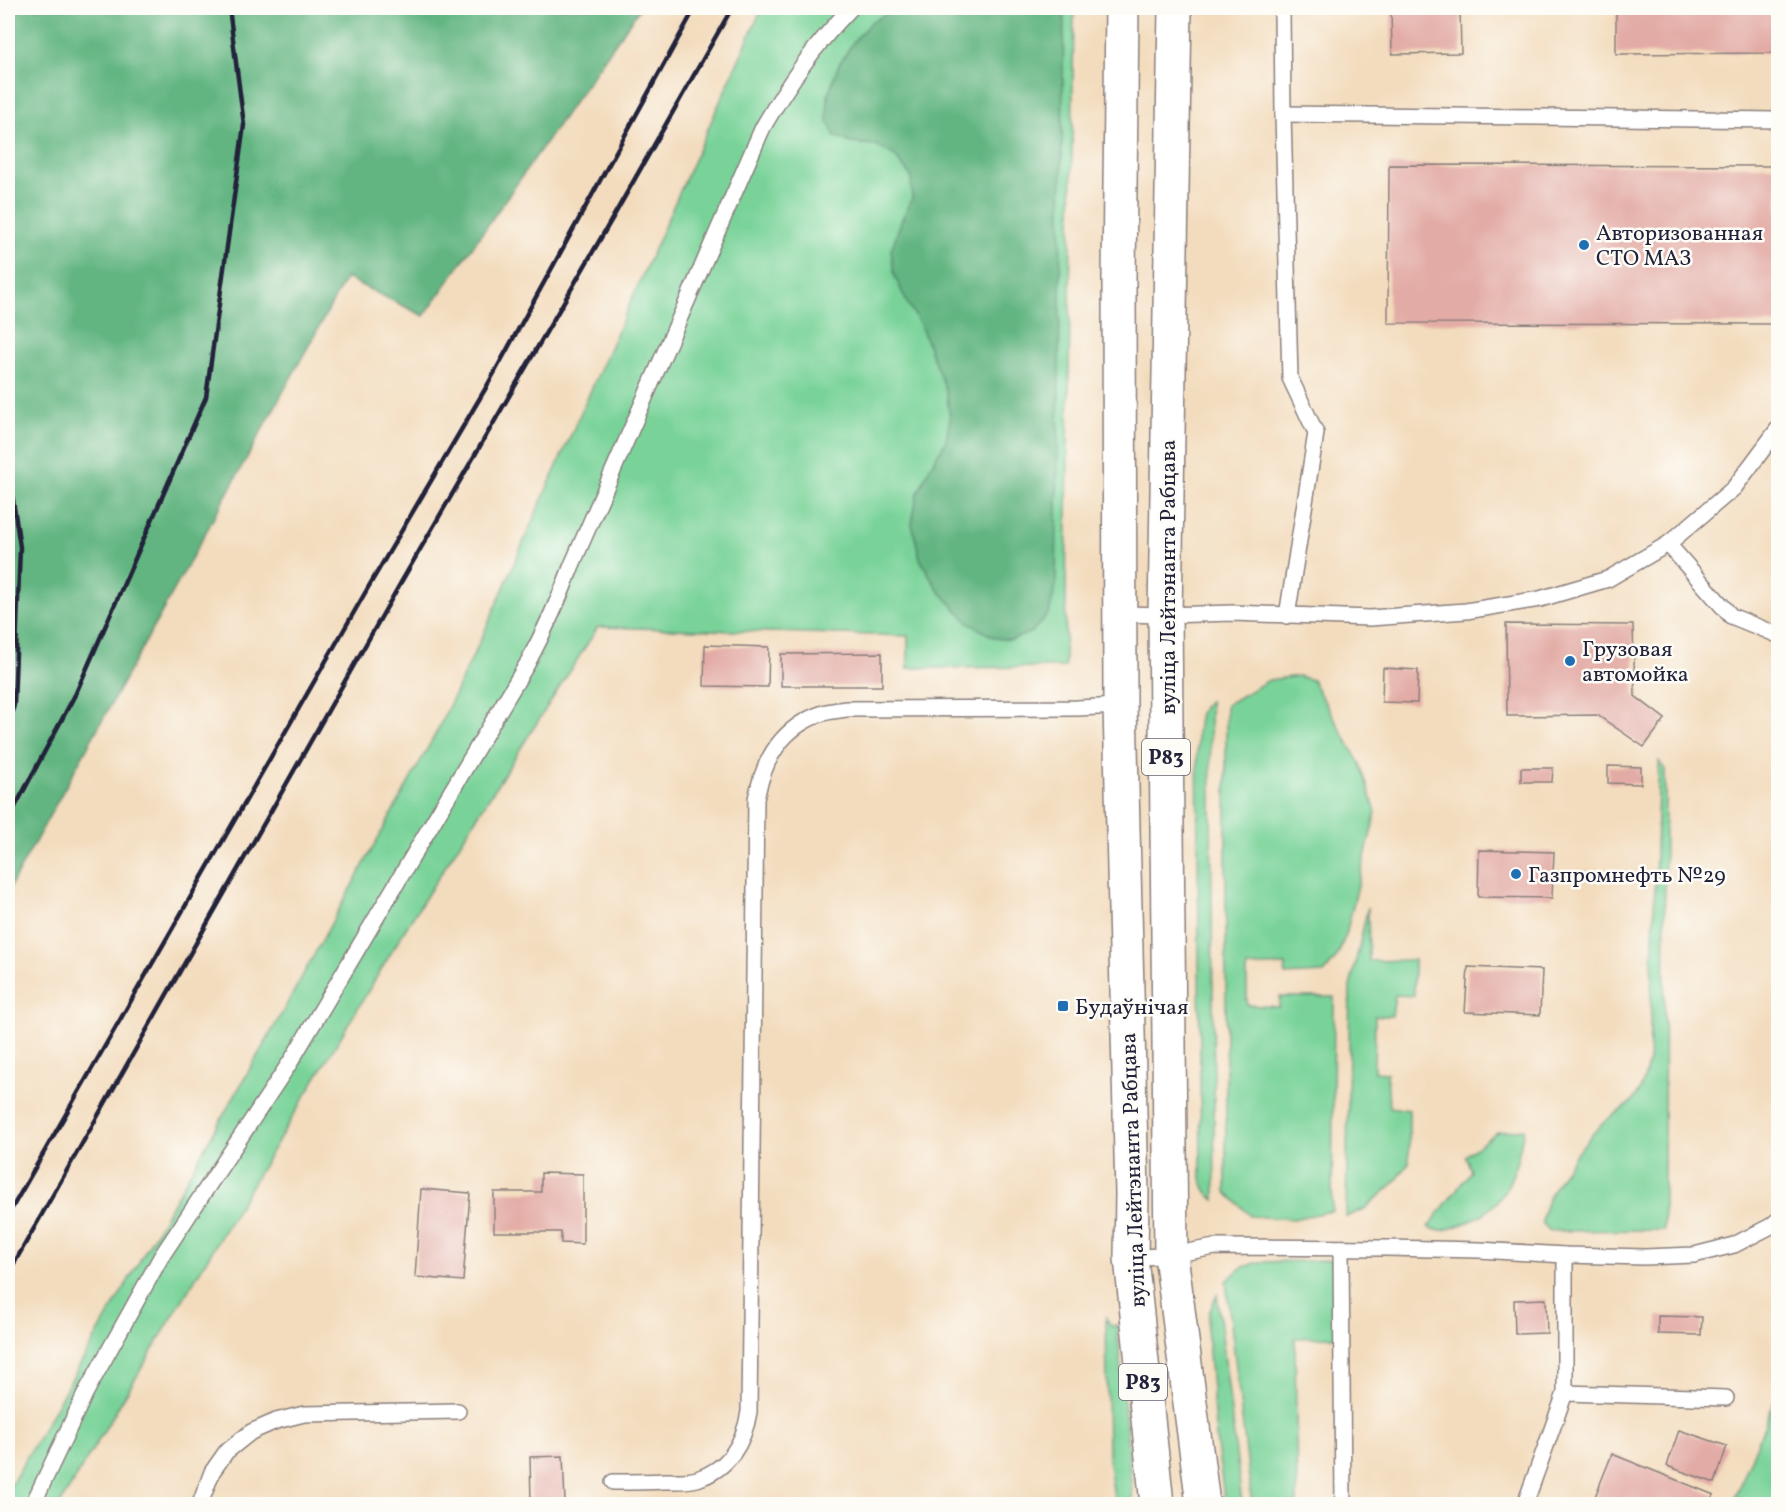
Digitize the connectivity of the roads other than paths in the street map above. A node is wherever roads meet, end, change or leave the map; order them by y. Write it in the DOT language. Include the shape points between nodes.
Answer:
graph roads {
  1 [pos="851,8"];
  2 [pos="1122,8"];
  3 [pos="1175,8"];
  4 [pos="1282,8"];
  5 [pos="1283,114"];
  6 [pos="1779,120"];
  7 [pos="1779,429"];
  8 [pos="1668,544"];
  9 [pos="1120,614"];
  10 [pos="1165,615"];
  11 [pos="1287,616"];
  12 [pos="1779,635"];
  13 [pos="1120,706"];
  14 [pos="1779,1220"];
  15 [pos="1341,1248"];
  16 [pos="1565,1255"];
  17 [pos="1171,1256"];
  18 [pos="1131,1258"];
  19 [pos="1565,1393"];
  20 [pos="1726,1398"];
  21 [pos="458,1411"];
  22 [pos="613,1482"];
  23 [pos="33,1504"];
  24 [pos="200,1504"];
  25 [pos="1157,1504"];
  26 [pos="1203,1504"];
  27 [pos="1343,1504"];
  28 [pos="1525,1504"];
  1 -- 23 [label="lane" via="807,56 763,127 561,595 527,664 291,1061 161,1257 86,1392"];
  2 -- 9 [label="highway, вуліца Лейтэнанта Рабцава / Р83"];
  3 -- 10 [label="highway, вуліца Лейтэнанта Рабцава / Р83"];
  4 -- 5 [label="lane"];
  5 -- 6 [label="lane"];
  5 -- 11 [label="lane" via="1290,378 1316,432"];
  7 -- 8 [label="lane" via="1734,488"];
  8 -- 11 [label="lane" via="1608,579 1540,600 1466,611 1382,617"];
  8 -- 12 [label="lane" via="1731,616"];
  9 -- 10 [label="lane"];
  9 -- 13 [label="highway, вуліца Лейтэнанта Рабцава / Р83"];
  10 -- 11 [label="lane"];
  10 -- 17 [label="highway, вуліца Лейтэнанта Рабцава / Р83"];
  13 -- 18 [label="highway, вуліца Лейтэнанта Рабцава / Р83"];
  13 -- 22 [label="lane" via="847,709 824,713 801,724 782,739 768,758 756,799 746,1429 728,1461 697,1479"];
  14 -- 16 [label="lane" via="1734,1245 1694,1255"];
  15 -- 16 [label="lane"];
  15 -- 17 [label="lane" via="1215,1247"];
  15 -- 27 [label="lane"];
  16 -- 19 [label="lane"];
  17 -- 18 [label="lane"];
  17 -- 26 [label="highway, вуліца Лейтэнанта Рабцава / Р83"];
  18 -- 25 [label="highway, вуліца Лейтэнанта Рабцава / Р83"];
  19 -- 20 [label="lane"];
  19 -- 28 [label="lane"];
  21 -- 24 [label="lane" via="304,1414 276,1421 251,1432 226,1452 212,1472"];
}
